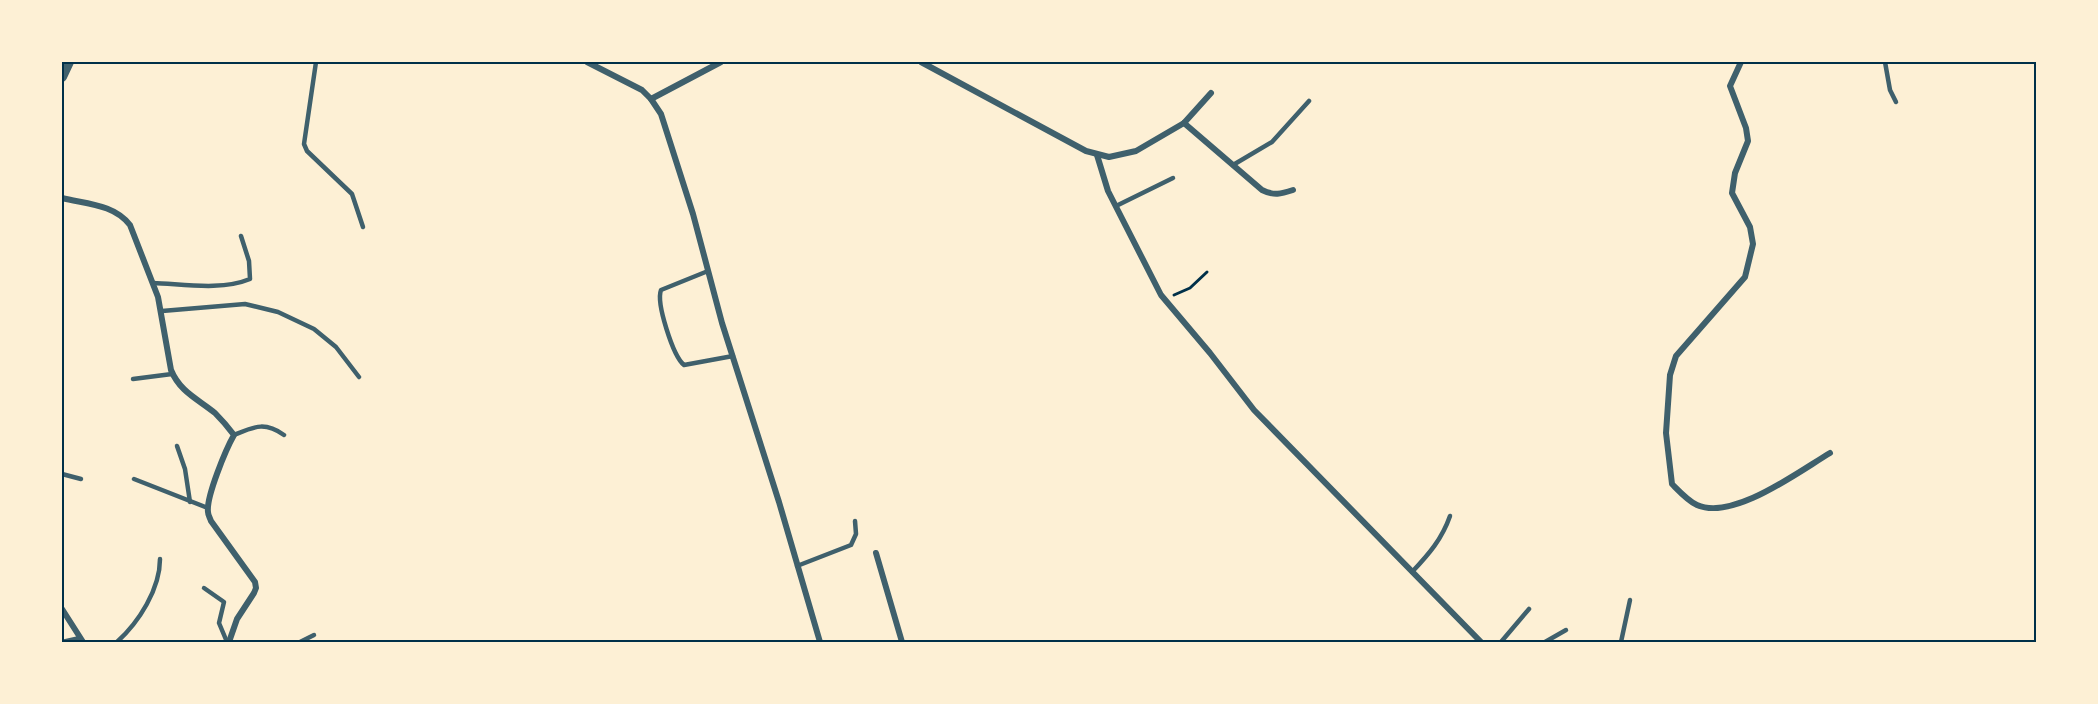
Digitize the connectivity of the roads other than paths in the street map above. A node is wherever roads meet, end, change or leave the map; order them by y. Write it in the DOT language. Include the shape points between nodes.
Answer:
graph roads {
  1 [pos="69,62"];
  2 [pos="316,62"];
  3 [pos="587,62"];
  4 [pos="721,62"];
  5 [pos="921,62"];
  6 [pos="1741,62"];
  7 [pos="1885,62"];
  8 [pos="62,77"];
  9 [pos="1211,93"];
  10 [pos="651,99"];
  11 [pos="1309,101"];
  12 [pos="1896,102"];
  13 [pos="1184,123"];
  14 [pos="1097,155"];
  15 [pos="1233,165"];
  16 [pos="1173,178"];
  17 [pos="1293,190"];
  18 [pos="62,198"];
  19 [pos="1116,206"];
  20 [pos="363,227"];
  21 [pos="241,236"];
  22 [pos="708,271"];
  23 [pos="153,283"];
  24 [pos="162,311"];
  25 [pos="733,356"];
  26 [pos="172,374"];
  27 [pos="359,377"];
  28 [pos="133,379"];
  29 [pos="234,435"];
  30 [pos="284,435"];
  31 [pos="177,446"];
  32 [pos="1830,453"];
  33 [pos="62,474"];
  34 [pos="81,479"];
  35 [pos="134,479"];
  36 [pos="190,502"];
  37 [pos="208,508"];
  38 [pos="1450,516"];
  39 [pos="855,521"];
  40 [pos="876,553"];
  41 [pos="160,559"];
  42 [pos="797,566"];
  43 [pos="1412,572"];
  44 [pos="204,588"];
  45 [pos="1630,600"];
  46 [pos="62,609"];
  47 [pos="1530,609"];
  48 [pos="1566,630"];
  49 [pos="314,635"];
  50 [pos="82,640"];
  51 [pos="62,642"];
  52 [pos="117,642"];
  53 [pos="228,642"];
  54 [pos="300,642"];
  55 [pos="819,642"];
  56 [pos="902,642"];
  57 [pos="1481,642"];
  58 [pos="1501,642"];
  59 [pos="1545,642"];
  60 [pos="1621,642"];
  1 -- 8 [label="street"];
  2 -- 20 [label="lane" via="304,144 352,194"];
  3 -- 10 [label="street" via="630,82"];
  4 -- 10 [label="street"];
  5 -- 14 [label="street"];
  6 -- 32 [label="street" via="1730,86 1748,141 1735,173 1732,193 1750,227 1753,244 1745,277 1676,356 1670,375 1666,433 1672,484 1695,504 1711,509 1748,502"];
  7 -- 12 [label="lane"];
  9 -- 13 [label="street"];
  10 -- 22 [label="street" via="662,114"];
  11 -- 15 [label="lane" via="1272,142"];
  13 -- 14 [label="street" via="1136,151 1109,157"];
  13 -- 15 [label="street"];
  14 -- 19 [label="street" via="1103,180"];
  15 -- 17 [label="street" via="1271,194"];
  16 -- 19 [label="lane"];
  18 -- 23 [label="street" via="122,215 130,225"];
  19 -- 43 [label="street" via="1164,299 1254,410"];
  21 -- 23 [label="lane" via="250,279 209,285"];
  22 -- 25 [label="street"];
  22 -- 25 [label="lane" via="661,290 658,297 665,323 678,360 684,364"];
  23 -- 24 [label="street"];
  24 -- 26 [label="street"];
  24 -- 27 [label="lane" via="245,304 278,312 314,329 336,347"];
  25 -- 42 [label="street"];
  26 -- 28 [label="lane"];
  26 -- 29 [label="street" via="184,391 214,413"];
  29 -- 30 [label="lane" via="257,426 273,427"];
  29 -- 37 [label="street" via="224,454"];
  31 -- 36 [label="lane"];
  33 -- 34 [label="lane"];
  35 -- 36 [label="lane"];
  36 -- 37 [label="lane"];
  37 -- 53 [label="street" via="211,521 256,588"];
  38 -- 43 [label="lane" via="1433,550"];
  39 -- 42 [label="lane" via="856,534 851,545"];
  40 -- 56 [label="street"];
  41 -- 52 [label="lane" via="155,588"];
  42 -- 55 [label="street"];
  43 -- 57 [label="street"];
  44 -- 53 [label="lane" via="224,602 219,623"];
  45 -- 60 [label="lane"];
  46 -- 50 [label="street"];
  47 -- 58 [label="lane"];
  48 -- 59 [label="lane"];
  49 -- 54 [label="lane"];
  50 -- 51 [label="lane"];
}
